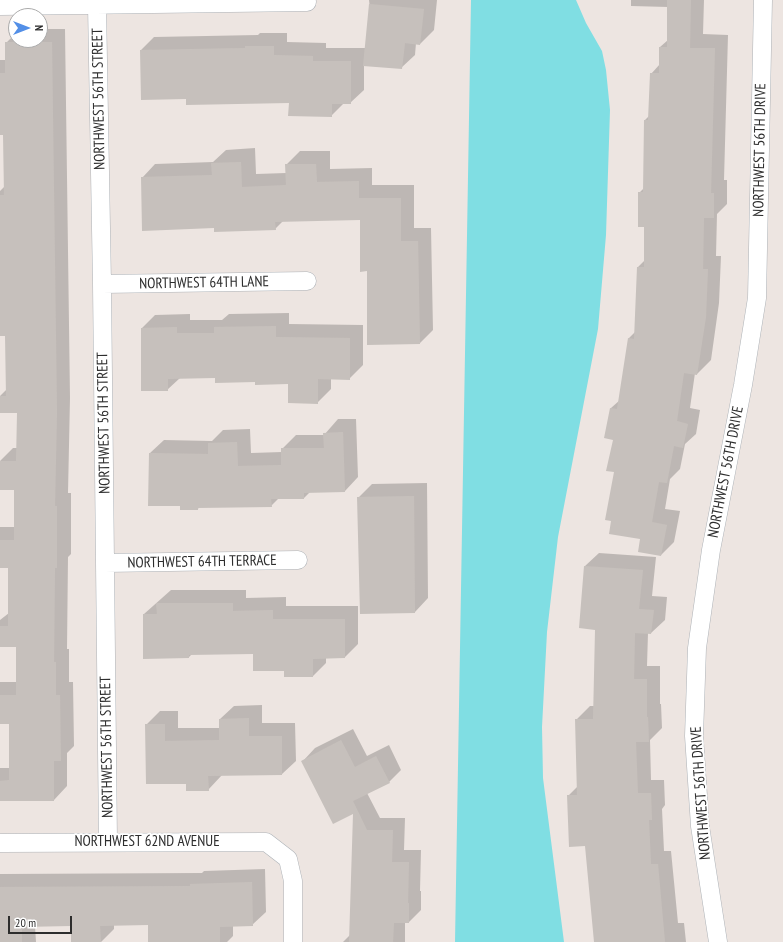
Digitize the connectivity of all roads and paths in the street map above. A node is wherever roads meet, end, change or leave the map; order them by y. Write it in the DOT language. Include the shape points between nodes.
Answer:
graph roads {
  1 [pos="762,0"];
  2 [pos="306,2"];
  3 [pos="97,5"];
  4 [pos="0,6"];
  5 [pos="306,281"];
  6 [pos="102,284"];
  7 [pos="298,560"];
  8 [pos="105,563"];
  9 [pos="108,842"];
  10 [pos="0,843"];
  11 [pos="293,942"];
  12 [pos="718,942"];
  1 -- 12 [label="street, NORTHWEST 56TH DRIVE" via="757,298 711,550 697,648 694,736 700,826"];
  2 -- 3 [label="street"];
  3 -- 4 [label="street"];
  3 -- 6 [label="street, NORTHWEST 56TH STREET"];
  5 -- 6 [label="street, NORTHWEST 64TH LANE"];
  6 -- 8 [label="street, NORTHWEST 56TH STREET"];
  7 -- 8 [label="street, NORTHWEST 64TH TERRACE"];
  8 -- 9 [label="street, NORTHWEST 56TH STREET"];
  9 -- 10 [label="street, NORTHWEST 62ND AVENUE"];
  9 -- 11 [label="street, NORTHWEST 62ND AVENUE" via="266,842 288,858 293,880"];
}
